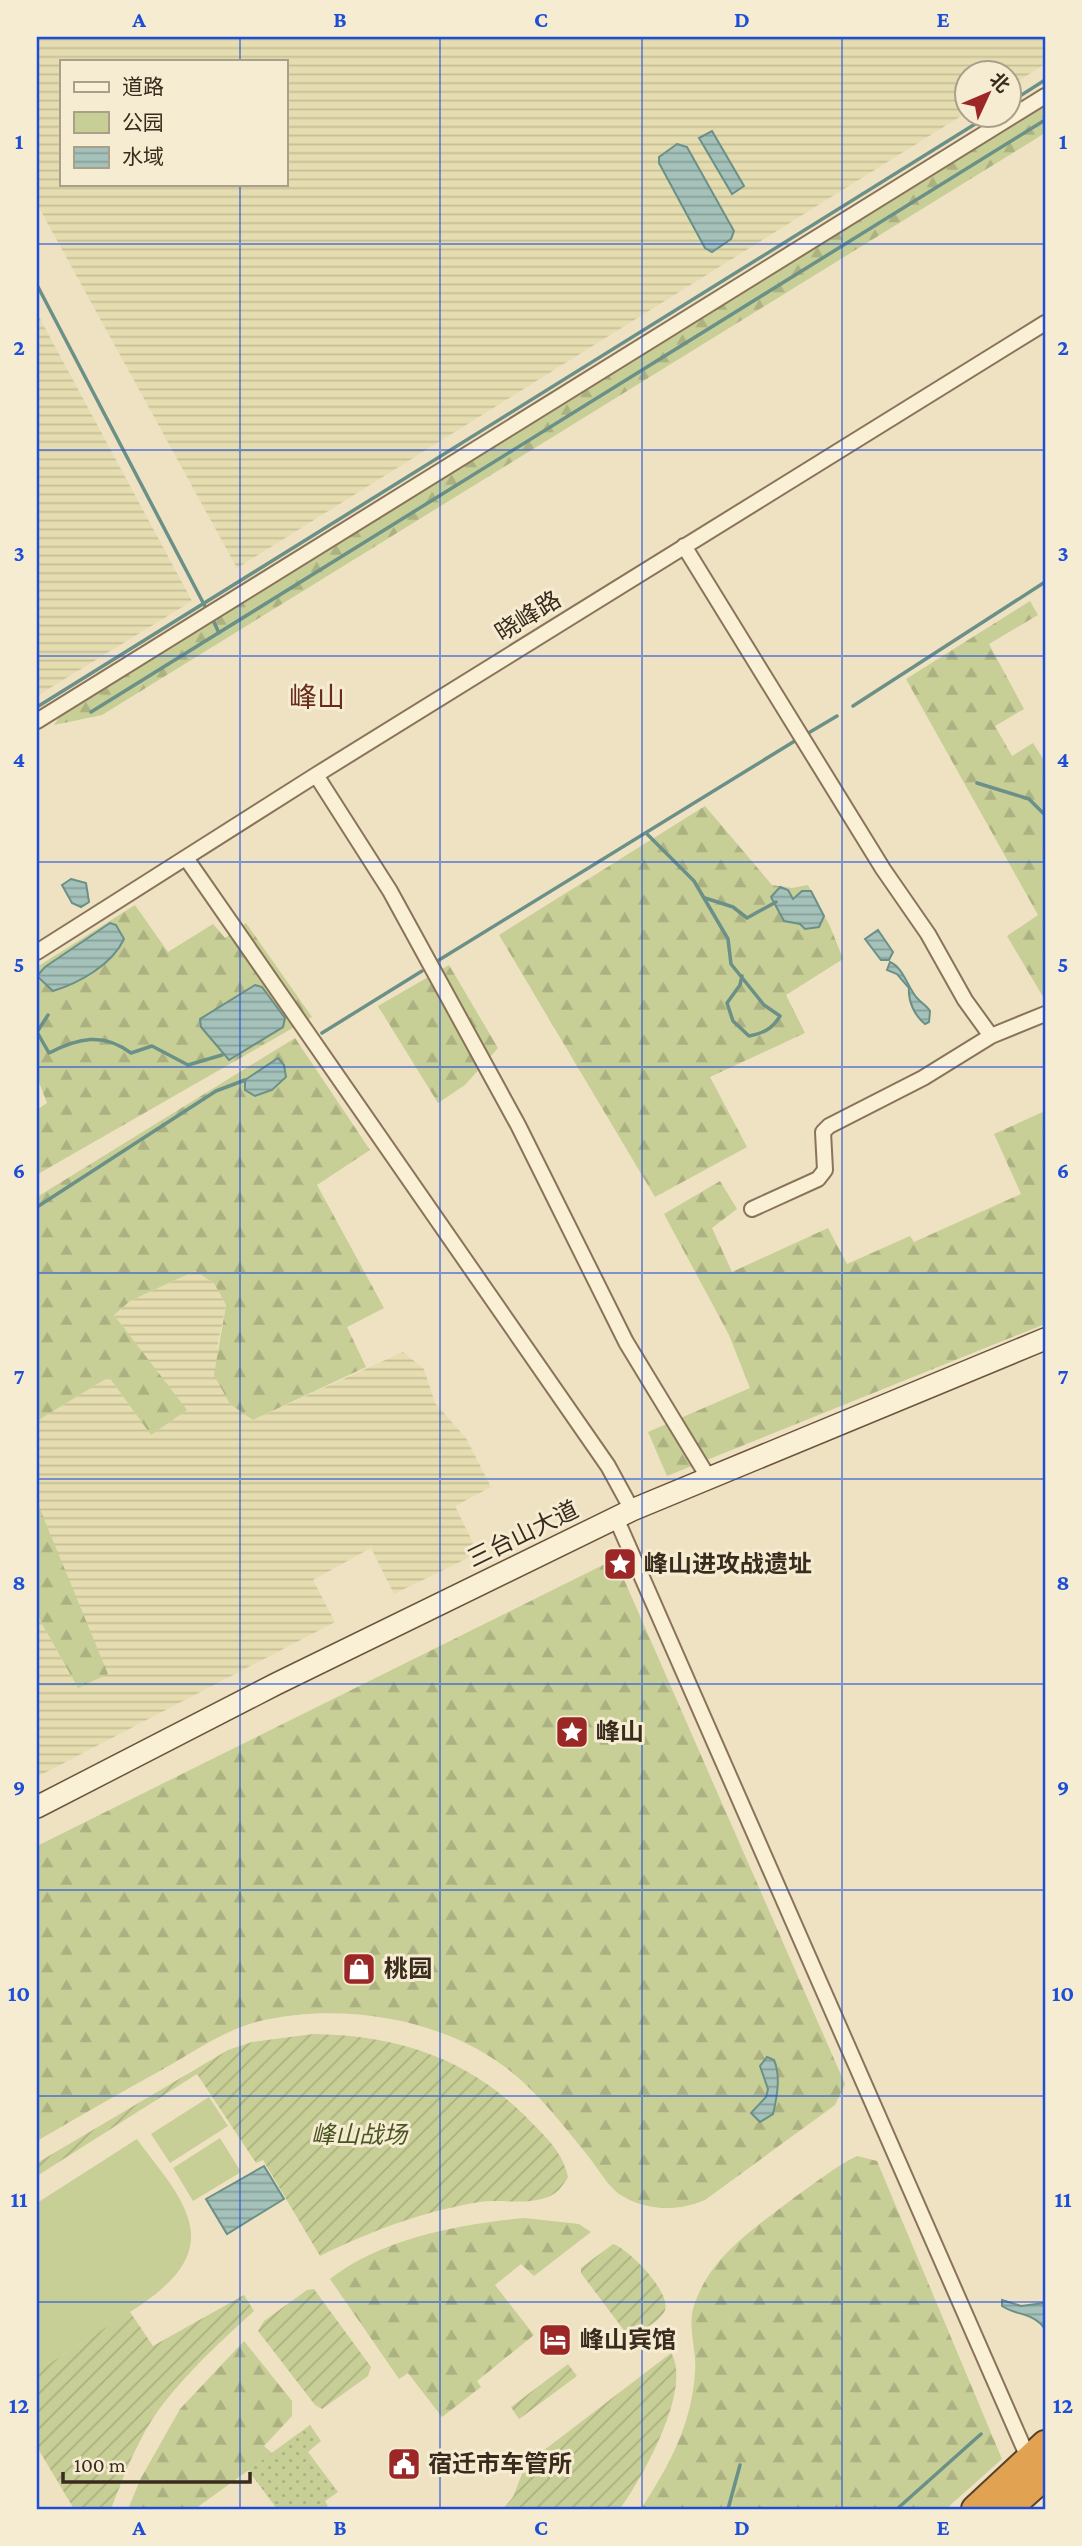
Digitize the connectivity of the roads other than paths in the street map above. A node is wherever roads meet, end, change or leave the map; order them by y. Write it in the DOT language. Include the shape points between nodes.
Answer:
graph roads {
  1 [pos="1045,96"];
  2 [pos="1045,323"];
  3 [pos="684,546"];
  4 [pos="37,721"];
  5 [pos="316,775"];
  6 [pos="186,858"];
  7 [pos="37,952"];
  8 [pos="1045,1014"];
  9 [pos="991,1036"];
  10 [pos="752,1209"];
  11 [pos="1045,1339"];
  12 [pos="708,1477"];
  13 [pos="624,1514"];
  14 [pos="37,1807"];
  15 [pos="1041,2471"];
  16 [pos="975,2509"];
  17 [pos="1008,2509"];
  1 -- 4 [label="street"];
  2 -- 3 [label="street, 晓峰路"];
  3 -- 5 [label="street, 晓峰路"];
  3 -- 9 [label="street"];
  5 -- 6 [label="street, 晓峰路"];
  5 -- 12 [label="street" via="390,891 518,1125 626,1342"];
  6 -- 7 [label="street, 晓峰路"];
  6 -- 13 [label="street" via="608,1466"];
  8 -- 9 [label="street"];
  9 -- 10 [label="street" via="923,1078 829,1126 823,1132 825,1170 818,1179"];
  11 -- 12 [label="main road, 三台山大道"];
  12 -- 13 [label="main road, 三台山大道"];
  13 -- 14 [label="main road, 三台山大道"];
  13 -- 15 [label="street"];
  15 -- 16 [label="highway"];
  15 -- 17 [label="highway"];
}
